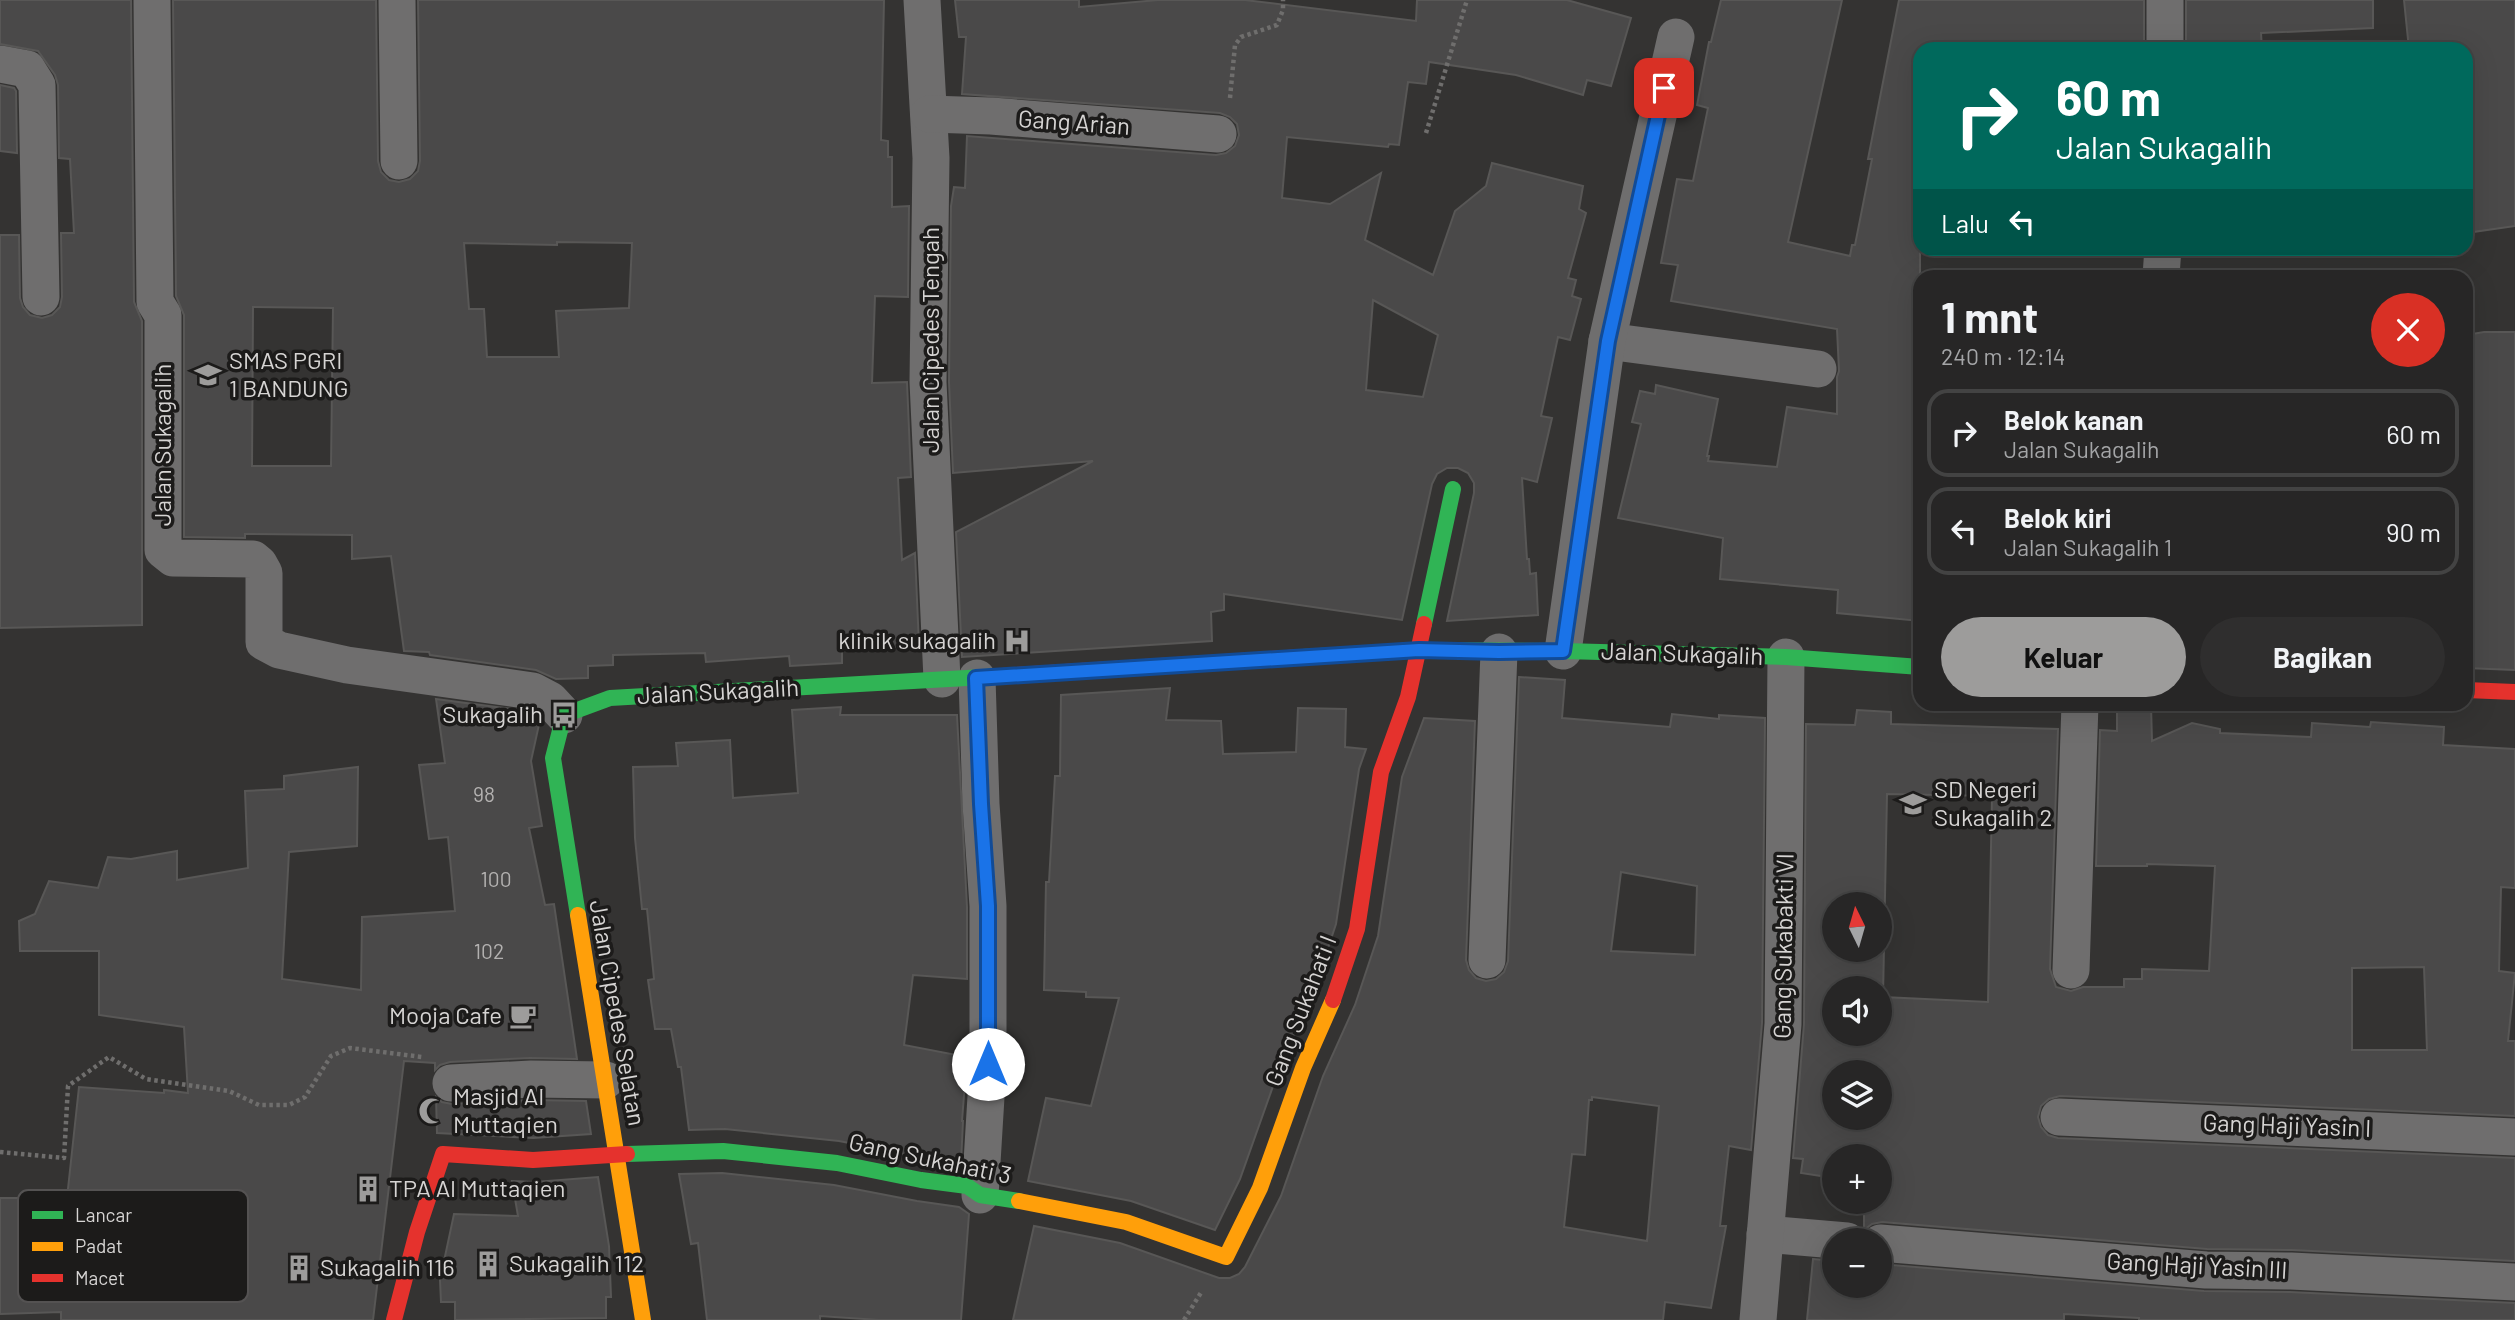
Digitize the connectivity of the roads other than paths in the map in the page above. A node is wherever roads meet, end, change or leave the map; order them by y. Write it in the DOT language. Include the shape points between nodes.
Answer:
graph roads {
  1 [pos="152,0"];
  2 [pos="397,0"];
  3 [pos="922,0"];
  4 [pos="2165,0"];
  5 [pos="1676,37"];
  6 [pos="2165,42"];
  7 [pos="0,64"];
  8 [pos="929,114"];
  9 [pos="1218,134"];
  10 [pos="399,160"];
  11 [pos="41,297"];
  12 [pos="1608,341"];
  13 [pos="1818,369"];
  14 [pos="1453,489"];
  15 [pos="1419,650"];
  16 [pos="1563,651"];
  17 [pos="1499,652"];
  18 [pos="1786,657"];
  19 [pos="1913,666"];
  20 [pos="959,679"];
  21 [pos="2473,690"];
  22 [pos="2515,692"];
  23 [pos="2080,711"];
  24 [pos="564,715"];
  25 [pos="1487,960"];
  26 [pos="2071,970"];
  27 [pos="606,1080"];
  28 [pos="451,1083"];
  29 [pos="2059,1117"];
  30 [pos="2515,1137"];
  31 [pos="618,1154"];
  32 [pos="980,1195"];
  33 [pos="1765,1234"];
  34 [pos="1822,1239"];
  35 [pos="1892,1244"];
  36 [pos="1226,1257"];
  37 [pos="2515,1282"];
  38 [pos="394,1320"];
  39 [pos="643,1320"];
  40 [pos="1758,1320"];
  1 -- 24 [label="street, Jalan Sukagalih" via="155,302 163,315 163,550 173,558 253,559 260,564 264,573 264,642 279,650 347,665 533,691"];
  2 -- 10 [label="street"];
  3 -- 8 [label="street, Jalan Cipedes Tengah"];
  4 -- 6 [label="street"];
  5 -- 12 [label="street"];
  7 -- 11 [label="street" via="27,69 37,85"];
  8 -- 9 [label="street, Gang Arian"];
  8 -- 20 [label="street, Jalan Cipedes Tengah" via="928,382"];
  12 -- 13 [label="street"];
  12 -- 16 [label="street"];
  14 -- 15 [label="street, Gang Sukahati I"];
  15 -- 17 [label="street, Jalan Sukagalih"];
  15 -- 20 [label="street, Jalan Sukagalih"];
  15 -- 36 [label="street, Gang Sukahati I" via="1399,726 1381,772 1357,929 1260,1188"];
  16 -- 17 [label="street, Jalan Sukagalih"];
  16 -- 18 [label="street, Jalan Sukagalih"];
  17 -- 25 [label="street"];
  18 -- 19 [label="street, Jalan Sukagalih"];
  18 -- 33 [label="street, Gang Sukabakti VI" via="1783,1024"];
  20 -- 24 [label="street, Jalan Sukagalih" via="610,698"];
  20 -- 32 [label="street, Jalan Cipedes Tengah" via="981,804 988,906 988,1064"];
  21 -- 22 [label="street"];
  23 -- 26 [label="street"];
  24 -- 27 [label="street, Jalan Cipedes Selatan" via="553,758"];
  27 -- 28 [label="street"];
  27 -- 31 [label="street, Jalan Cipedes Selatan"];
  29 -- 30 [label="street, Gang Haji Yasin I"];
  31 -- 32 [label="street, Gang Sukahati 3" via="723,1151 837,1163 967,1186"];
  31 -- 38 [label="street, Gang Sukahati 3" via="533,1160 443,1154"];
  31 -- 39 [label="street, Jalan Cipedes Selatan"];
  32 -- 36 [label="street, Gang Sukahati 3" via="1126,1222"];
  33 -- 34 [label="street"];
  33 -- 40 [label="street, Gang Sukabakti VI"];
  35 -- 37 [label="street, Gang Haji Yasin III" via="2206,1270"];
}
